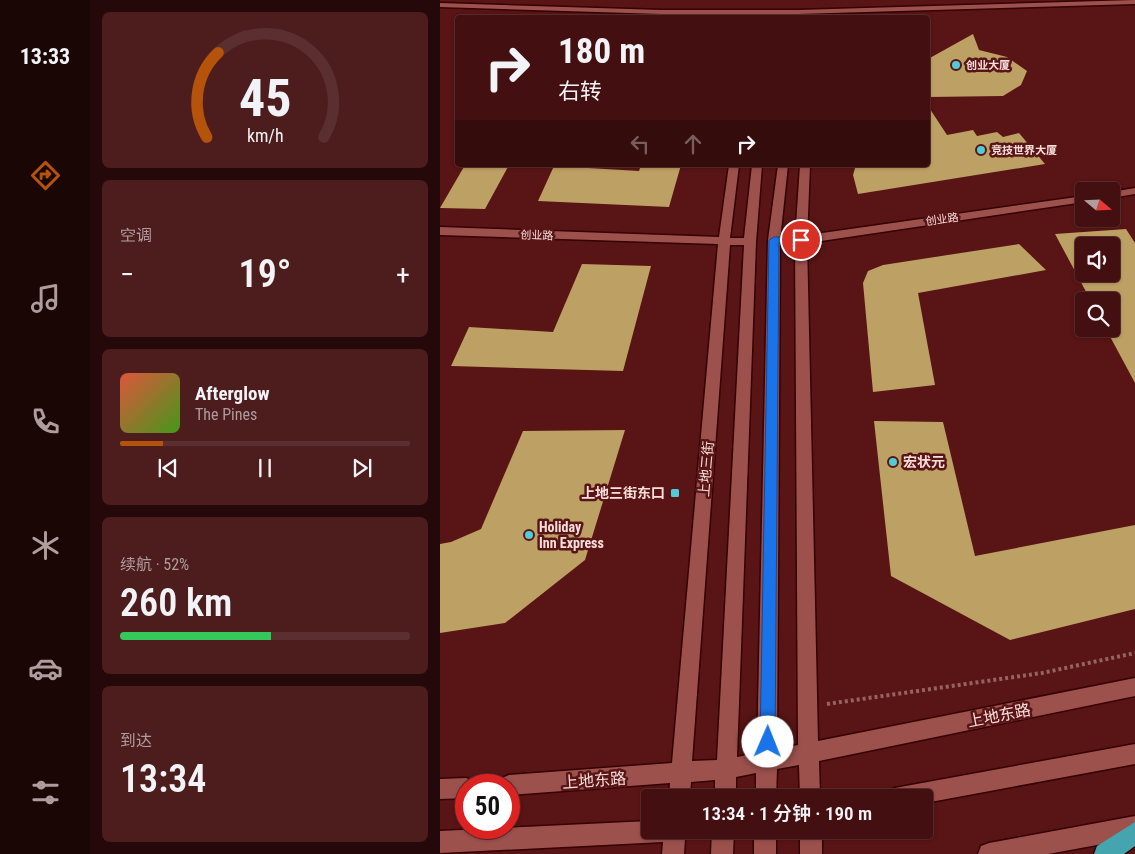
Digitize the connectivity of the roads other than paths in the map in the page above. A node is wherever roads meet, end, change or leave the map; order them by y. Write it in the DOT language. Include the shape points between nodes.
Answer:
graph roads {
  1 [pos="772,0"];
  2 [pos="798,0"];
  3 [pos="1135,2"];
  4 [pos="440,5"];
  5 [pos="918,9"];
  6 [pos="661,12"];
  7 [pos="668,15"];
  8 [pos="771,15"];
  9 [pos="798,15"];
  10 [pos="905,15"];
  11 [pos="734,167"];
  12 [pos="757,167"];
  13 [pos="783,167"];
  14 [pos="805,167"];
  15 [pos="1135,191"];
  16 [pos="1120,194"];
  17 [pos="1075,200"];
  18 [pos="440,231"];
  19 [pos="787,240"];
  20 [pos="724,241"];
  21 [pos="750,242"];
  22 [pos="1135,687"];
  23 [pos="808,753"];
  24 [pos="1135,754"];
  25 [pos="768,761"];
  26 [pos="727,769"];
  27 [pos="682,774"];
  28 [pos="520,784"];
  29 [pos="455,789"];
  30 [pos="680,789"];
  31 [pos="726,789"];
  32 [pos="766,789"];
  33 [pos="810,789"];
  34 [pos="440,790"];
  35 [pos="933,791"];
  36 [pos="1135,827"];
  37 [pos="641,832"];
  38 [pos="1135,833"];
  39 [pos="674,839"];
  40 [pos="723,839"];
  41 [pos="765,839"];
  42 [pos="811,839"];
  43 [pos="440,842"];
  44 [pos="673,854"];
  45 [pos="722,854"];
  46 [pos="764,854"];
  47 [pos="811,854"];
  48 [pos="989,854"];
  49 [pos="1105,854"];
  1 -- 8 [label="main road"];
  2 -- 9 [label="main road"];
  3 -- 5 [label="main road"];
  4 -- 6 [label="main road"];
  5 -- 9 [label="main road"];
  5 -- 10 [label="main road"];
  6 -- 7 [label="main road"];
  6 -- 8 [label="main road"];
  8 -- 9 [label="main road"];
  11 -- 20 [label="main road, 上地三街"];
  12 -- 21 [label="main road"];
  13 -- 19 [label="main road"];
  14 -- 19 [label="main road"];
  15 -- 16 [label="main road"];
  17 -- 19 [label="main road, 创业路"];
  18 -- 20 [label="main road, 创业路"];
  19 -- 23 [label="main road"];
  19 -- 25 [label="main road"];
  20 -- 21 [label="main road, 创业路"];
  20 -- 27 [label="main road, 上地三街"];
  21 -- 26 [label="main road"];
  22 -- 23 [label="main road, 上地东路"];
  23 -- 25 [label="main road, 上地东路"];
  23 -- 33 [label="main road"];
  24 -- 35 [label="main road"];
  25 -- 26 [label="main road, 上地东路"];
  25 -- 32 [label="main road"];
  26 -- 27 [label="main road, 上地东路"];
  26 -- 31 [label="main road"];
  27 -- 28 [label="main road, 上地东路"];
  27 -- 30 [label="main road, 上地三街"];
  29 -- 34 [label="main road"];
  36 -- 48 [label="main road"];
  37 -- 43 [label="main road"];
  38 -- 49 [label="highway"];
  39 -- 44 [label="main road"];
  40 -- 45 [label="main road"];
  41 -- 46 [label="main road"];
  42 -- 47 [label="main road"];
}
